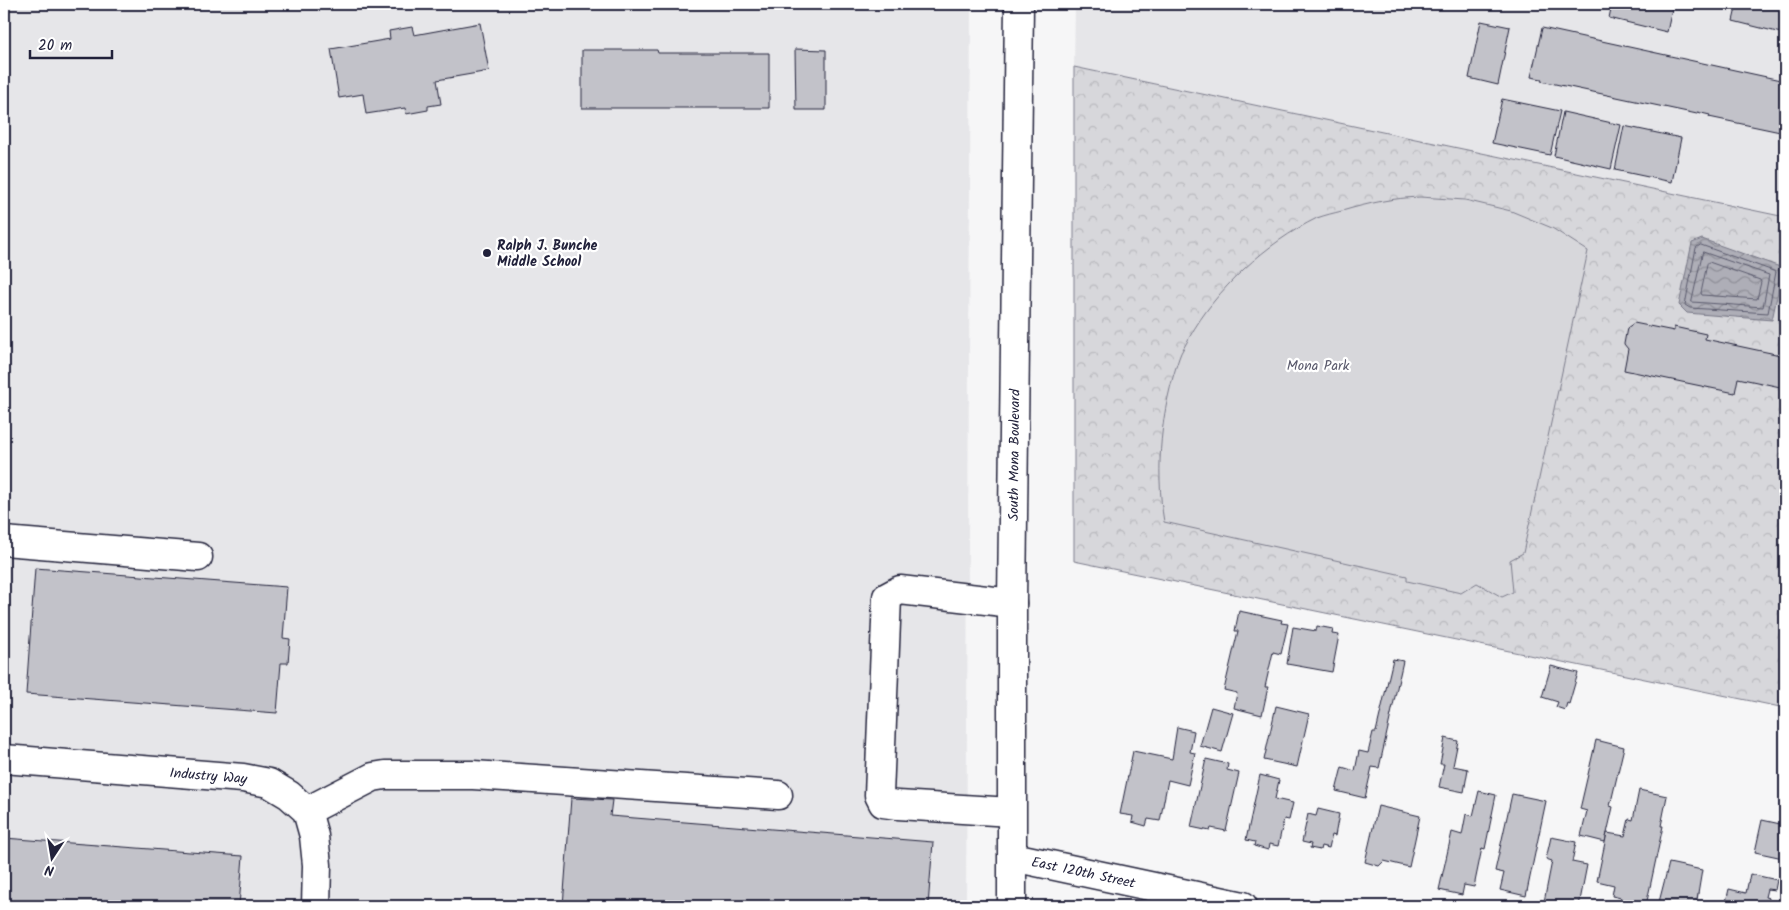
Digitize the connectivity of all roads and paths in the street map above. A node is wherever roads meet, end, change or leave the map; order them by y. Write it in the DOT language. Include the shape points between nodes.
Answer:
graph roads {
  1 [pos="1019,4"];
  2 [pos="4,545"];
  3 [pos="198,557"];
  4 [pos="1012,602"];
  5 [pos="4,759"];
  6 [pos="778,795"];
  7 [pos="307,811"];
  8 [pos="1012,812"];
  9 [pos="1013,857"];
  10 [pos="316,906"];
  11 [pos="1012,906"];
  12 [pos="1243,906"];
  1 -- 4 [label="street, South Mona Boulevard"];
  2 -- 3 [label="street"];
  4 -- 8 [label="street, South Mona Boulevard"];
  4 -- 8 [label="street" via="900,590 887,597 879,795 883,803 898,805"];
  5 -- 7 [label="street, Industry Way" via="242,778 269,783"];
  6 -- 7 [label="street" via="473,775 385,775 373,777"];
  7 -- 10 [label="street" via="317,865"];
  8 -- 9 [label="street, South Mona Boulevard"];
  9 -- 11 [label="street, South Mona Boulevard"];
  9 -- 12 [label="street, East 120th Street"];
}
